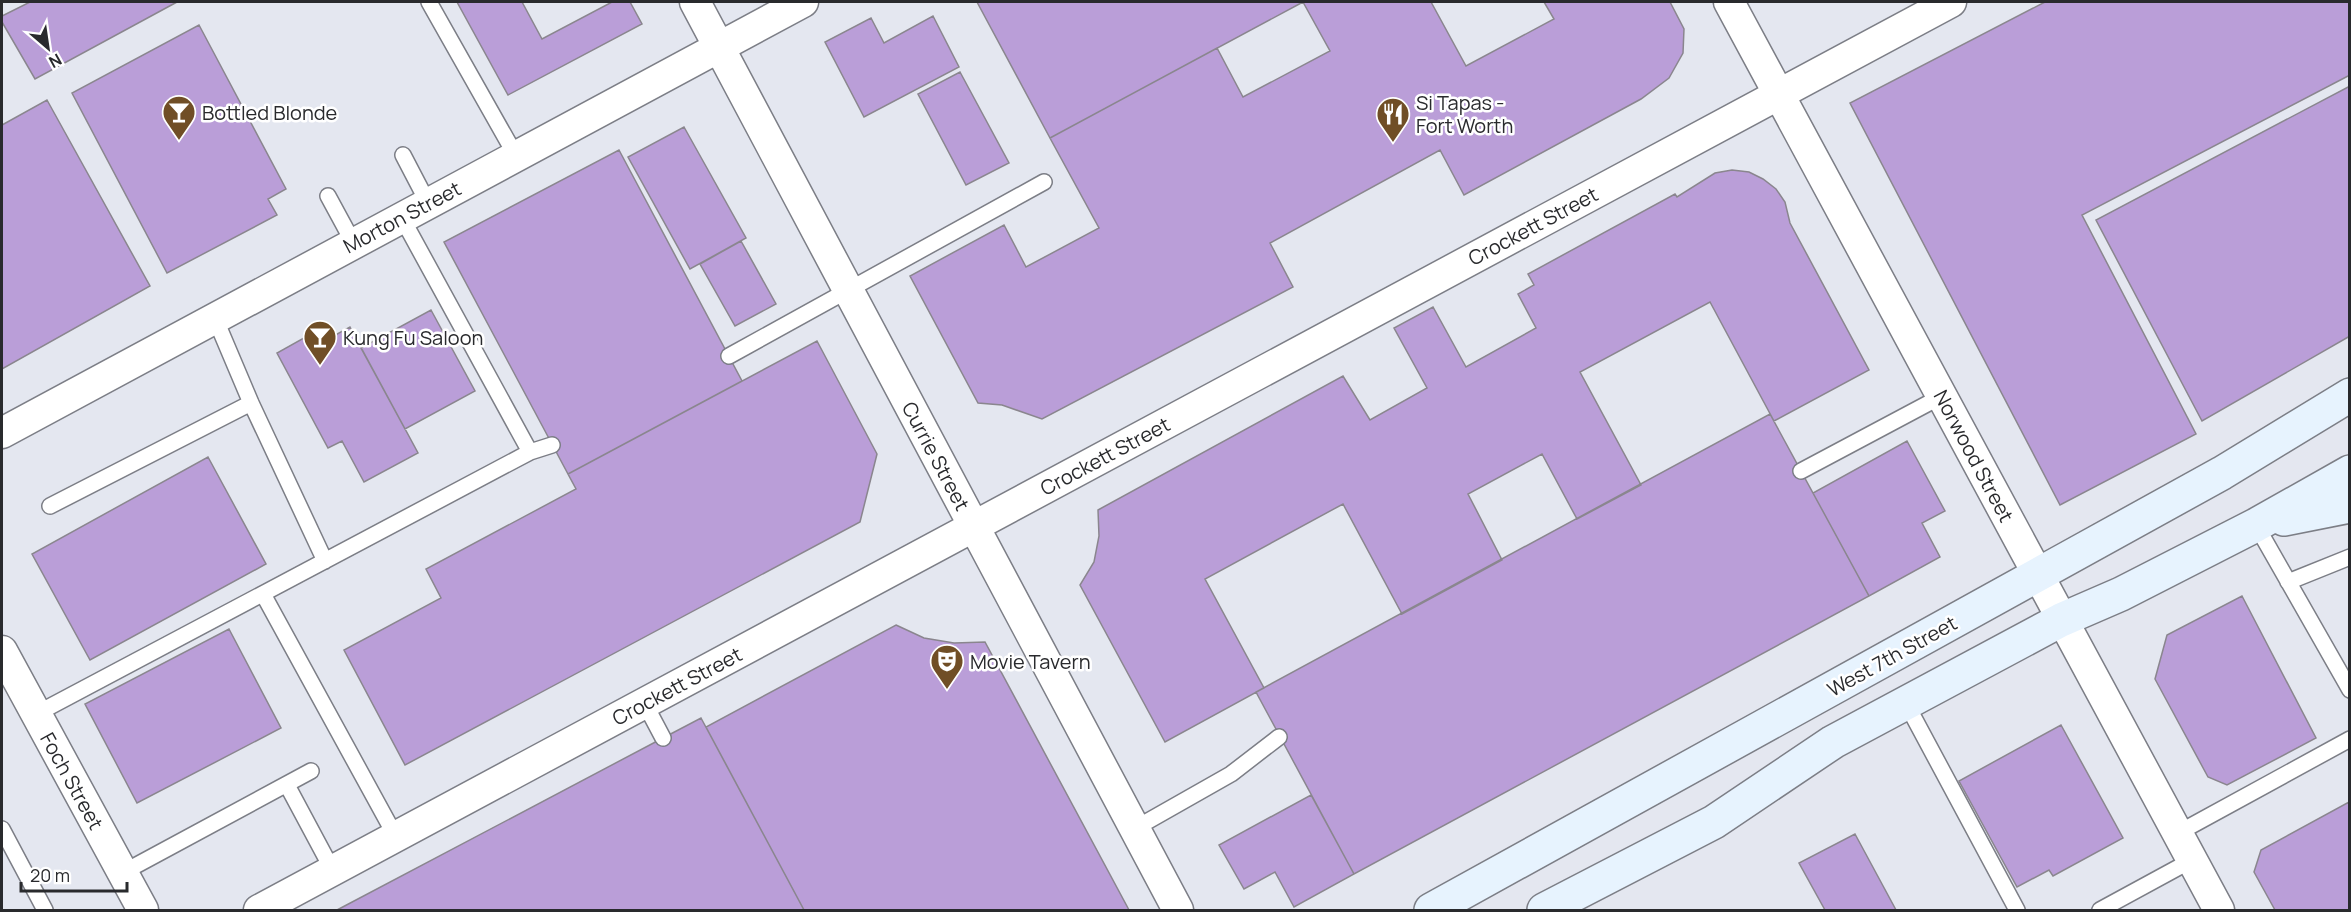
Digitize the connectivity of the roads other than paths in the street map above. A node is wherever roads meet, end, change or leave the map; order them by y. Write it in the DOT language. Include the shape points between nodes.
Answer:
graph roads {
  1 [pos="429,2"];
  2 [pos="695,2"];
  3 [pos="803,2"];
  4 [pos="1729,2"];
  5 [pos="1951,2"];
  6 [pos="719,47"];
  7 [pos="1778,94"];
  8 [pos="403,155"];
  9 [pos="516,156"];
  10 [pos="1044,182"];
  11 [pos="328,196"];
  12 [pos="428,203"];
  13 [pos="402,218"];
  14 [pos="354,244"];
  15 [pos="848,290"];
  16 [pos="215,318"];
  17 [pos="729,356"];
  18 [pos="2349,395"];
  19 [pos="1942,396"];
  20 [pos="251,403"];
  21 [pos="2,433"];
  22 [pos="552,445"];
  23 [pos="530,452"];
  24 [pos="1801,471"];
  25 [pos="2349,472"];
  26 [pos="50,506"];
  27 [pos="2349,506"];
  28 [pos="2256,525"];
  29 [pos="974,527"];
  30 [pos="2349,557"];
  31 [pos="326,561"];
  32 [pos="2038,575"];
  33 [pos="2288,582"];
  34 [pos="263,594"];
  35 [pos="2061,620"];
  36 [pos="2,651"];
  37 [pos="2349,690"];
  38 [pos="1906,703"];
  39 [pos="645,704"];
  40 [pos="36,714"];
  41 [pos="1279,737"];
  42 [pos="663,738"];
  43 [pos="2349,739"];
  44 [pos="311,771"];
  45 [pos="287,785"];
  46 [pos="2,829"];
  47 [pos="1134,829"];
  48 [pos="2178,833"];
  49 [pos="396,837"];
  50 [pos="2192,860"];
  51 [pos="333,871"];
  52 [pos="122,873"];
  53 [pos="45,910"];
  54 [pos="143,910"];
  55 [pos="259,910"];
  56 [pos="1178,910"];
  57 [pos="1431,910"];
  58 [pos="1544,910"];
  59 [pos="2017,910"];
  60 [pos="2100,910"];
  61 [pos="2219,910"];
  1 -- 9 [label="lane"];
  2 -- 6 [label="street, Currie Street"];
  3 -- 6 [label="street, Morton Street"];
  4 -- 7 [label="street, Norwood Street"];
  5 -- 7 [label="street, Crockett Street"];
  6 -- 9 [label="street, Morton Street"];
  6 -- 15 [label="street, Currie Street"];
  7 -- 19 [label="street, Norwood Street"];
  7 -- 29 [label="street, Crockett Street"];
  8 -- 12 [label="lane"];
  9 -- 12 [label="street, Morton Street"];
  10 -- 15 [label="lane"];
  11 -- 14 [label="lane"];
  12 -- 13 [label="street, Morton Street"];
  13 -- 14 [label="street, Morton Street"];
  13 -- 23 [label="lane"];
  14 -- 16 [label="street, Morton Street"];
  15 -- 17 [label="lane"];
  15 -- 29 [label="street, Currie Street"];
  16 -- 20 [label="lane"];
  16 -- 21 [label="street, Morton Street"];
  18 -- 32 [label="main road, West 7th Street" via="2222,473"];
  19 -- 24 [label="lane"];
  19 -- 32 [label="street, Norwood Street"];
  20 -- 26 [label="lane"];
  20 -- 31 [label="lane"];
  22 -- 23 [label="lane"];
  23 -- 31 [label="lane"];
  25 -- 28 [label="main road"];
  27 -- 28 [label="main road"];
  28 -- 33 [label="lane"];
  28 -- 35 [label="main road"];
  29 -- 39 [label="street, Crockett Street"];
  29 -- 47 [label="street, Currie Street"];
  30 -- 33 [label="lane"];
  31 -- 34 [label="lane"];
  32 -- 35 [label="street, Norwood Street"];
  32 -- 57 [label="main road, West 7th Street"];
  33 -- 37 [label="lane"];
  34 -- 40 [label="lane"];
  34 -- 49 [label="lane"];
  35 -- 38 [label="main road"];
  35 -- 48 [label="street, Norwood Street"];
  36 -- 40 [label="street, Foch Street"];
  38 -- 58 [label="main road" via="1833,742 1714,822"];
  38 -- 59 [label="lane"];
  39 -- 42 [label="lane"];
  39 -- 49 [label="street, Crockett Street"];
  40 -- 52 [label="street, Foch Street"];
  41 -- 47 [label="lane" via="1231,774"];
  43 -- 48 [label="lane"];
  44 -- 45 [label="lane"];
  45 -- 51 [label="lane"];
  45 -- 52 [label="lane"];
  46 -- 53 [label="lane"];
  47 -- 56 [label="street, Currie Street"];
  48 -- 50 [label="street, Norwood Street"];
  49 -- 51 [label="street, Crockett Street"];
  50 -- 60 [label="lane"];
  50 -- 61 [label="street, Norwood Street"];
  51 -- 55 [label="street, Crockett Street"];
  52 -- 54 [label="street, Foch Street"];
}
